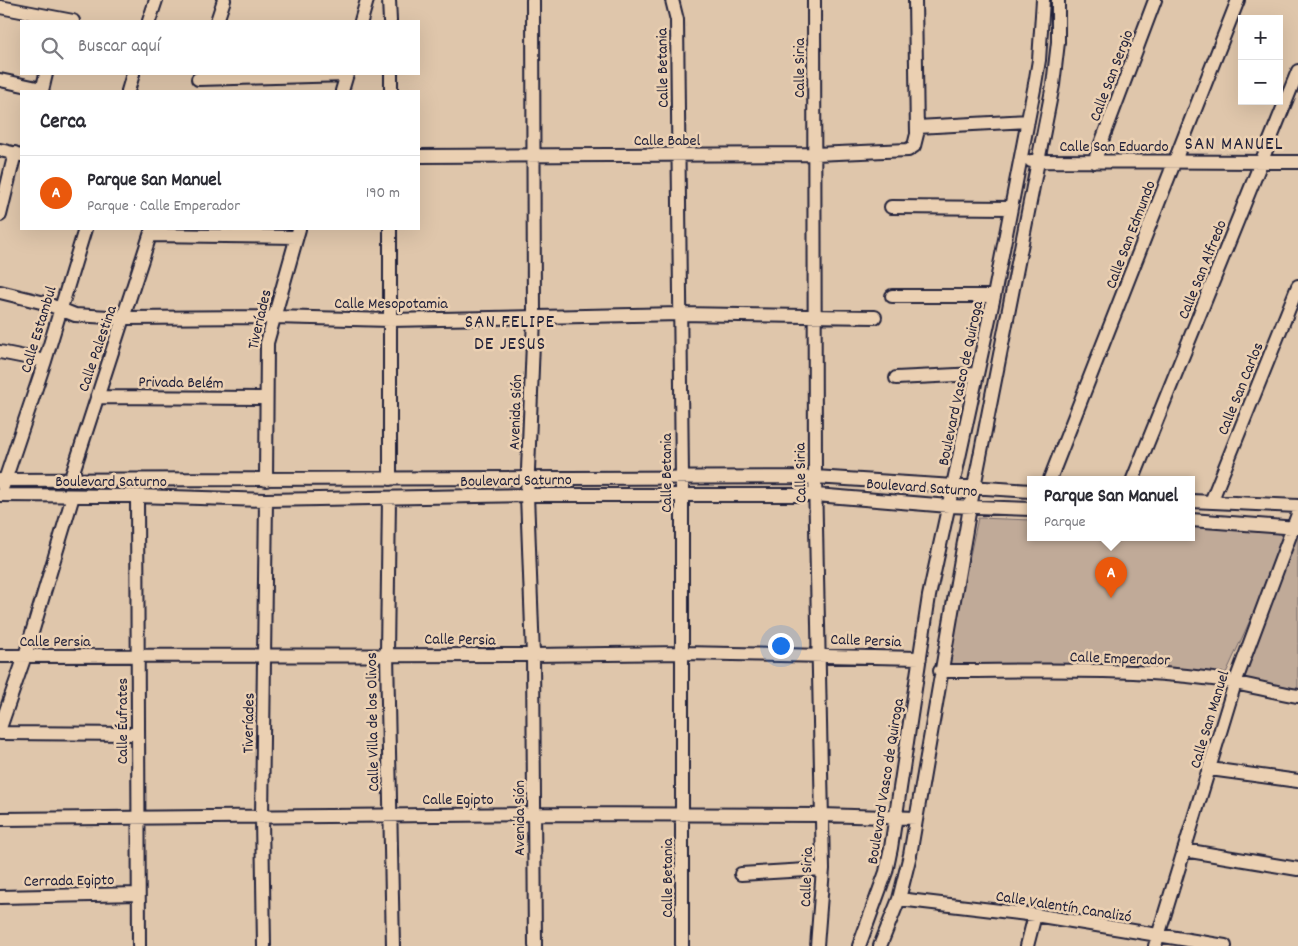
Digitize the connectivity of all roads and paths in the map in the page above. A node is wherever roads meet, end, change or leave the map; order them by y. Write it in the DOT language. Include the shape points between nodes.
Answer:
graph roads {
  1 [pos="156,0"];
  2 [pos="224,0"];
  3 [pos="367,0"];
  4 [pos="389,0"];
  5 [pos="533,0"];
  6 [pos="672,0"];
  7 [pos="814,0"];
  8 [pos="915,0"];
  9 [pos="1043,0"];
  10 [pos="1058,0"];
  11 [pos="1156,0"];
  12 [pos="1238,0"];
  13 [pos="0,7"];
  14 [pos="57,20"];
  15 [pos="149,20"];
  16 [pos="217,20"];
  17 [pos="362,20"];
  18 [pos="390,20"];
  19 [pos="1298,71"];
  20 [pos="46,75"];
  21 [pos="133,75"];
  22 [pos="326,75"];
  23 [pos="347,75"];
  24 [pos="391,75"];
  25 [pos="0,80"];
  26 [pos="197,81"];
  27 [pos="42,90"];
  28 [pos="128,90"];
  29 [pos="342,90"];
  30 [pos="391,90"];
  31 [pos="1028,121"];
  32 [pos="917,127"];
  33 [pos="0,150"];
  34 [pos="18,154"];
  35 [pos="815,154"];
  36 [pos="533,155"];
  37 [pos="679,155"];
  38 [pos="420,156"];
  39 [pos="1020,161"];
  40 [pos="1039,161"];
  41 [pos="1175,161"];
  42 [pos="1094,162"];
  43 [pos="1262,162"];
  44 [pos="1298,162"];
  45 [pos="891,208"];
  46 [pos="1011,208"];
  47 [pos="0,215"];
  48 [pos="85,230"];
  49 [pos="390,230"];
  50 [pos="151,232"];
  51 [pos="298,233"];
  52 [pos="1298,286"];
  53 [pos="0,292"];
  54 [pos="892,296"];
  55 [pos="994,296"];
  56 [pos="60,310"];
  57 [pos="680,314"];
  58 [pos="815,316"];
  59 [pos="274,317"];
  60 [pos="534,317"];
  61 [pos="875,317"];
  62 [pos="124,318"];
  63 [pos="390,320"];
  64 [pos="0,352"];
  65 [pos="45,361"];
  66 [pos="977,374"];
  67 [pos="896,378"];
  68 [pos="97,396"];
  69 [pos="265,398"];
  70 [pos="682,476"];
  71 [pos="815,476"];
  72 [pos="1051,476"];
  73 [pos="1134,476"];
  74 [pos="71,478"];
  75 [pos="528,478"];
  76 [pos="390,479"];
  77 [pos="2,480"];
  78 [pos="266,480"];
  79 [pos="954,486"];
  80 [pos="973,489"];
  81 [pos="1027,491"];
  82 [pos="682,494"];
  83 [pos="0,495"];
  84 [pos="527,495"];
  85 [pos="816,495"];
  86 [pos="73,496"];
  87 [pos="138,496"];
  88 [pos="389,498"];
  89 [pos="266,500"];
  90 [pos="1195,500"];
  91 [pos="1211,502"];
  92 [pos="949,506"];
  93 [pos="1298,506"];
  94 [pos="970,507"];
  95 [pos="1027,509"];
  96 [pos="1298,514"];
  97 [pos="1195,520"];
  98 [pos="1295,528"];
  99 [pos="683,653"];
  100 [pos="264,654"];
  101 [pos="386,654"];
  102 [pos="820,654"];
  103 [pos="533,655"];
  104 [pos="0,656"];
  105 [pos="24,656"];
  106 [pos="138,656"];
  107 [pos="920,658"];
  108 [pos="940,671"];
  109 [pos="1235,683"];
  110 [pos="1298,696"];
  111 [pos="0,728"];
  112 [pos="0,733"];
  113 [pos="137,734"];
  114 [pos="1210,769"];
  115 [pos="1298,781"];
  116 [pos="535,814"];
  117 [pos="388,815"];
  118 [pos="682,815"];
  119 [pos="822,815"];
  120 [pos="138,817"];
  121 [pos="896,817"];
  122 [pos="262,818"];
  123 [pos="916,818"];
  124 [pos="0,819"];
  125 [pos="1184,850"];
  126 [pos="823,869"];
  127 [pos="1298,869"];
  128 [pos="741,874"];
  129 [pos="138,894"];
  130 [pos="0,897"];
  131 [pos="899,899"];
  132 [pos="1035,915"];
  133 [pos="1157,941"];
  134 [pos="139,946"];
  135 [pos="264,946"];
  136 [pos="393,946"];
  137 [pos="535,946"];
  138 [pos="682,946"];
  139 [pos="818,946"];
  140 [pos="859,946"];
  141 [pos="880,946"];
  142 [pos="1027,946"];
  143 [pos="1225,946"];
  1 -- 15 [label="street"];
  2 -- 16 [label="street"];
  3 -- 17 [label="street"];
  4 -- 18 [label="street"];
  5 -- 36 [label="street, Avenida Sión"];
  6 -- 37 [label="street, Calle Betania" via="677,20"];
  7 -- 35 [label="street, Calle Siria"];
  8 -- 32 [label="street"];
  9 -- 31 [label="street, Boulevard Vasco de Quiroga" via="1040,60"];
  10 -- 40 [label="street, Boulevard Vasco de Quiroga" via="1056,64"];
  11 -- 42 [label="street, Calle San Sergio"];
  12 -- 41 [label="street, Calle San Edmundo"];
  13 -- 14 [label="street"];
  19 -- 43 [label="street, Calle San Alfredo"];
  20 -- 27 [label="street"];
  21 -- 28 [label="street"];
  22 -- 26 [label="street"];
  23 -- 29 [label="street"];
  24 -- 30 [label="street"];
  25 -- 27 [label="street"];
  31 -- 32 [label="street"];
  31 -- 39 [label="street, Boulevard Vasco de Quiroga"];
  32 -- 35 [label="street, Calle Babel" via="914,146 908,150"];
  33 -- 34 [label="street"];
  34 -- 47 [label="street"];
  35 -- 37 [label="street, Calle Babel"];
  35 -- 58 [label="street, Calle Siria"];
  36 -- 37 [label="street, Calle Babel"];
  36 -- 38 [label="street, Calle Babel"];
  36 -- 60 [label="street, Avenida Sión"];
  37 -- 57 [label="street, Calle Betania"];
  39 -- 40 [label="street, Calle San Eduardo"];
  39 -- 46 [label="street, Boulevard Vasco de Quiroga"];
  40 -- 42 [label="street, Calle San Eduardo"];
  40 -- 80 [label="street, Boulevard Vasco de Quiroga"];
  41 -- 42 [label="street, Calle San Eduardo"];
  41 -- 43 [label="street, Calle San Eduardo"];
  41 -- 72 [label="street, Calle San Edmundo"];
  43 -- 44 [label="street, Calle San Eduardo"];
  43 -- 73 [label="street, Calle San Alfredo"];
  45 -- 46 [label="street"];
  46 -- 55 [label="street, Boulevard Vasco de Quiroga"];
  48 -- 56 [label="street, Calle Estambul"];
  49 -- 63 [label="street"];
  50 -- 51 [label="street"];
  50 -- 62 [label="street, Calle Palestina"];
  51 -- 59 [label="street, Tiveríades"];
  52 -- 91 [label="street, Calle San Carlos"];
  53 -- 56 [label="street, Calle Mesopotamia"];
  54 -- 55 [label="street"];
  55 -- 66 [label="street, Boulevard Vasco de Quiroga"];
  56 -- 62 [label="street, Calle Mesopotamia" via="75,315"];
  56 -- 65 [label="street, Calle Estambul"];
  57 -- 58 [label="street, Calle Mesopotamia"];
  57 -- 60 [label="street, Calle Mesopotamia"];
  57 -- 70 [label="street, Calle Betania"];
  58 -- 61 [label="street, Calle Mesopotamia"];
  58 -- 71 [label="street, Calle Siria"];
  59 -- 62 [label="street, Calle Mesopotamia"];
  59 -- 63 [label="street, Calle Mesopotamia"];
  59 -- 69 [label="street, Tiveríades" via="267,343"];
  60 -- 63 [label="street, Calle Mesopotamia"];
  60 -- 75 [label="street, Avenida Sión"];
  62 -- 68 [label="street, Calle Palestina"];
  63 -- 76 [label="street"];
  64 -- 65 [label="street"];
  65 -- 77 [label="street, Calle Estambul"];
  66 -- 67 [label="street"];
  66 -- 79 [label="street, Boulevard Vasco de Quiroga"];
  68 -- 69 [label="street, Privada Belém"];
  68 -- 74 [label="street, Calle Palestina"];
  69 -- 78 [label="street, Tiveríades"];
  70 -- 71 [label="street, Boulevard Saturno"];
  70 -- 75 [label="street, Boulevard Saturno"];
  70 -- 82 [label="street, Calle Betania"];
  71 -- 79 [label="street, Boulevard Saturno"];
  71 -- 85 [label="street, Calle Siria"];
  74 -- 77 [label="street, Boulevard Saturno"];
  74 -- 78 [label="street, Boulevard Saturno"];
  75 -- 76 [label="street, Boulevard Saturno"];
  75 -- 84 [label="street, Avenida Sión"];
  76 -- 78 [label="street, Boulevard Saturno"];
  77 -- 83 [label="street, Calle Estambul"];
  79 -- 80 [label="street, Boulevard Saturno"];
  79 -- 92 [label="street, Boulevard Vasco de Quiroga"];
  80 -- 81 [label="street, Boulevard Saturno"];
  80 -- 94 [label="street, Boulevard Vasco de Quiroga"];
  82 -- 84 [label="street, Boulevard Saturno"];
  82 -- 85 [label="street, Boulevard Saturno"];
  82 -- 99 [label="street, Calle Betania"];
  83 -- 86 [label="street, Boulevard Saturno"];
  84 -- 88 [label="street, Boulevard Saturno"];
  84 -- 103 [label="street, Avenida Sión"];
  85 -- 92 [label="street, Boulevard Saturno"];
  85 -- 102 [label="street, Calle Siria"];
  86 -- 87 [label="street, Boulevard Saturno"];
  86 -- 105 [label="street"];
  87 -- 89 [label="street, Boulevard Saturno"];
  87 -- 106 [label="street, Calle Éufrates"];
  88 -- 89 [label="street, Boulevard Saturno"];
  88 -- 101 [label="street, Calle Villa de los Olivos"];
  89 -- 100 [label="street, Tiveríades"];
  90 -- 91 [label="street"];
  91 -- 93 [label="street"];
  92 -- 94 [label="street, Boulevard Saturno"];
  92 -- 107 [label="street, Boulevard Vasco de Quiroga" via="929,596"];
  94 -- 95 [label="street, Boulevard Saturno"];
  94 -- 108 [label="street, Boulevard Vasco de Quiroga"];
  96 -- 98 [label="street, Calle San Manuel"];
  97 -- 98 [label="street"];
  98 -- 109 [label="street, Calle San Manuel"];
  99 -- 102 [label="street, Calle Persia"];
  99 -- 103 [label="street, Calle Persia"];
  99 -- 118 [label="street, Calle Betania"];
  100 -- 101 [label="street, Calle Persia"];
  100 -- 106 [label="street, Calle Persia"];
  100 -- 122 [label="street, Tiveríades"];
  101 -- 103 [label="street, Calle Persia"];
  101 -- 117 [label="street, Calle Villa de los Olivos"];
  102 -- 107 [label="street, Calle Persia"];
  102 -- 119 [label="street, Calle Siria"];
  103 -- 116 [label="street, Avenida Sión"];
  104 -- 105 [label="street, Calle Persia"];
  105 -- 106 [label="street, Calle Persia"];
  105 -- 111 [label="street"];
  106 -- 113 [label="street, Calle Éufrates"];
  107 -- 121 [label="street, Boulevard Vasco de Quiroga"];
  108 -- 109 [label="street, Calle Emperador" via="1184,676"];
  108 -- 123 [label="street, Boulevard Vasco de Quiroga"];
  109 -- 110 [label="street, Calle Emperador"];
  109 -- 114 [label="street, Calle San Manuel"];
  112 -- 113 [label="street"];
  113 -- 120 [label="street, Calle Éufrates"];
  114 -- 115 [label="street"];
  114 -- 125 [label="street, Calle San Manuel"];
  116 -- 117 [label="street, Calle Egipto"];
  116 -- 118 [label="street, Calle Egipto"];
  116 -- 137 [label="street, Avenida Sión"];
  117 -- 122 [label="street, Calle Egipto"];
  117 -- 136 [label="street, Calle Villa de los Olivos"];
  118 -- 119 [label="street, Calle Egipto"];
  118 -- 138 [label="street, Calle Betania"];
  119 -- 121 [label="street, Calle Egipto"];
  119 -- 126 [label="street, Calle Siria"];
  120 -- 122 [label="street, Calle Egipto"];
  120 -- 124 [label="street, Calle Egipto"];
  120 -- 129 [label="street, Calle Éufrates"];
  121 -- 123 [label="street, Calle Egipto"];
  121 -- 140 [label="street, Boulevard Vasco de Quiroga" via="886,872"];
  122 -- 135 [label="street, Tiveríades"];
  123 -- 131 [label="street, Boulevard Vasco de Quiroga"];
  125 -- 127 [label="street"];
  125 -- 133 [label="street, Calle San Manuel"];
  126 -- 128 [label="street"];
  126 -- 139 [label="street, Calle Siria"];
  129 -- 130 [label="street, Cerrada Egipto"];
  129 -- 134 [label="street, Calle Éufrates"];
  131 -- 132 [label="street, Calle Valentín Canalizó"];
  131 -- 141 [label="street, Boulevard Vasco de Quiroga"];
  132 -- 133 [label="street, Calle Valentín Canalizó"];
  132 -- 142 [label="street"];
  133 -- 143 [label="street, Calle Valentín Canalizó"];
}
